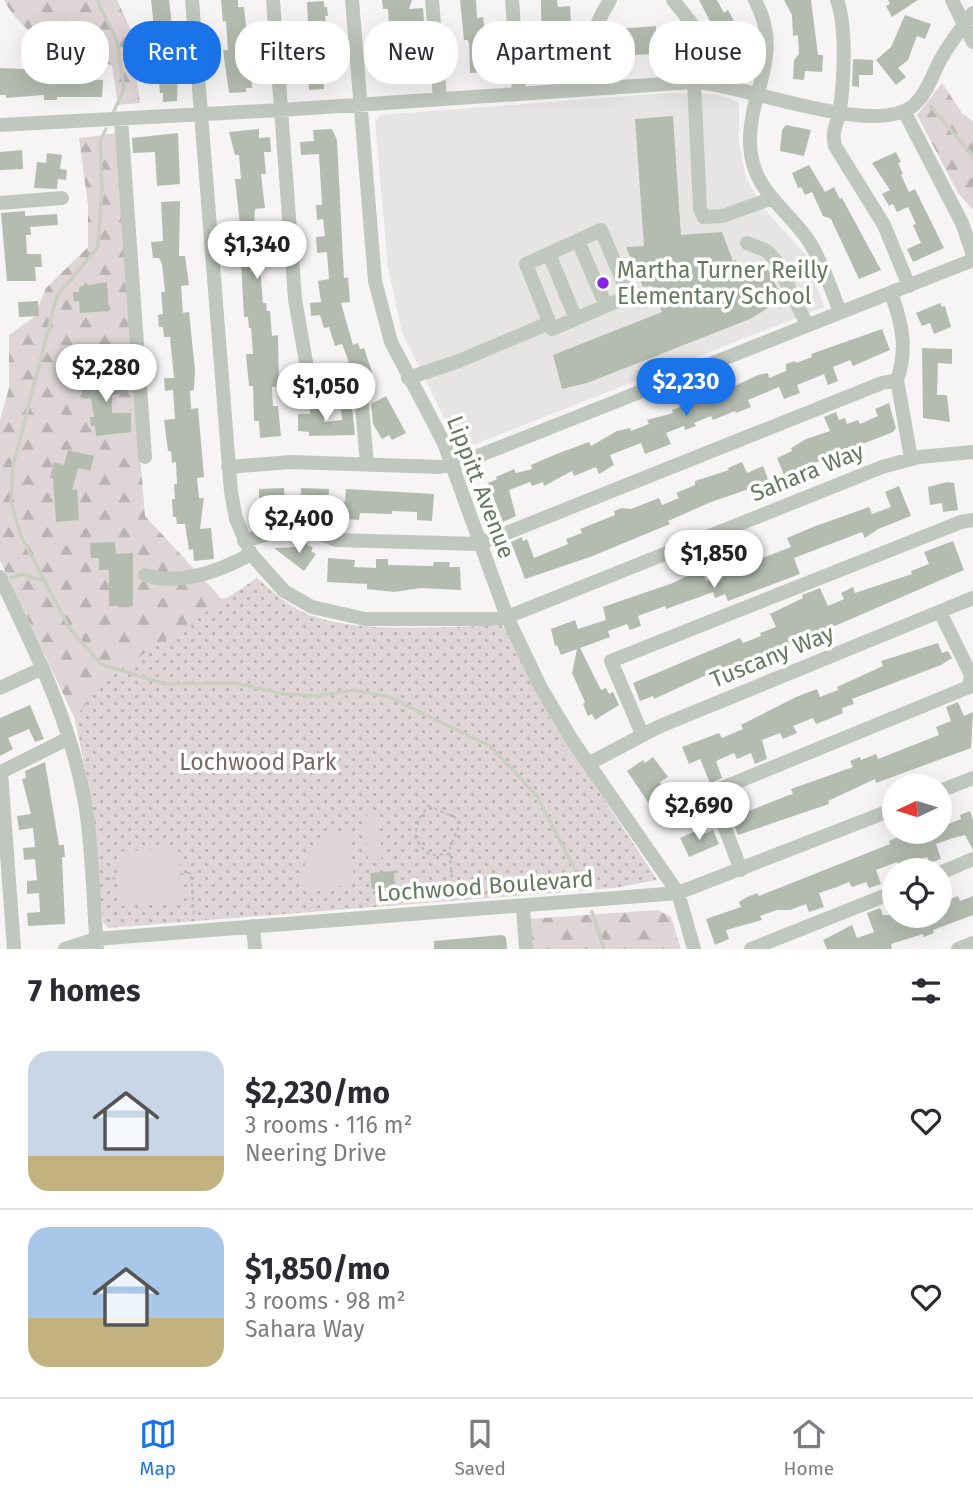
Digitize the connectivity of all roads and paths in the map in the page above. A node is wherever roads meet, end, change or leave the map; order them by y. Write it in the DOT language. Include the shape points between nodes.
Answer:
graph roads {
  1 [pos="192,0"];
  2 [pos="273,0"];
  3 [pos="352,0"];
  4 [pos="432,0"];
  5 [pos="512,0"];
  6 [pos="610,0"];
  7 [pos="673,0"];
  8 [pos="755,0"];
  9 [pos="837,0"];
  10 [pos="952,0"];
  11 [pos="969,18"];
  12 [pos="690,21"];
  13 [pos="973,42"];
  14 [pos="662,84"];
  15 [pos="696,84"];
  16 [pos="707,84"];
  17 [pos="595,88"];
  18 [pos="519,93"];
  19 [pos="759,93"];
  20 [pos="440,99"];
  21 [pos="361,104"];
  22 [pos="281,110"];
  23 [pos="840,113"];
  24 [pos="905,113"];
  25 [pos="200,114"];
  26 [pos="121,120"];
  27 [pos="0,125"];
  28 [pos="62,198"];
  29 [pos="770,199"];
  30 [pos="0,202"];
  31 [pos="578,240"];
  32 [pos="747,243"];
  33 [pos="549,254"];
  34 [pos="973,255"];
  35 [pos="973,260"];
  36 [pos="374,281"];
  37 [pos="391,283"];
  38 [pos="909,286"];
  39 [pos="891,293"];
  40 [pos="606,306"];
  41 [pos="840,312"];
  42 [pos="576,319"];
  43 [pos="549,323"];
  44 [pos="807,326"];
  45 [pos="408,378"];
  46 [pos="897,380"];
  47 [pos="973,452"];
  48 [pos="145,457"];
  49 [pos="911,458"];
  50 [pos="367,464"];
  51 [pos="452,465"];
  52 [pos="228,467"];
  53 [pos="973,520"];
  54 [pos="479,544"];
  55 [pos="248,548"];
  56 [pos="145,575"];
  57 [pos="0,577"];
  58 [pos="973,597"];
  59 [pos="940,612"];
  60 [pos="507,617"];
  61 [pos="44,668"];
  62 [pos="0,688"];
  63 [pos="642,734"];
  64 [pos="69,738"];
  65 [pos="590,763"];
  66 [pos="973,778"];
  67 [pos="952,786"];
  68 [pos="882,814"];
  69 [pos="450,854"];
  70 [pos="973,859"];
  71 [pos="952,868"];
  72 [pos="741,870"];
  73 [pos="180,874"];
  74 [pos="118,878"];
  75 [pos="104,879"];
  76 [pos="678,893"];
  77 [pos="882,897"];
  78 [pos="453,902"];
  79 [pos="523,907"];
  80 [pos="194,921"];
  81 [pos="253,926"];
  82 [pos="170,933"];
  83 [pos="973,943"];
  84 [pos="96,944"];
  85 [pos="15,949"];
  86 [pos="65,949"];
  87 [pos="171,949"];
  88 [pos="255,949"];
  89 [pos="526,949"];
  90 [pos="694,949"];
  91 [pos="751,949"];
  92 [pos="958,949"];
  1 -- 25 [label="street"];
  2 -- 22 [label="street"];
  3 -- 21 [label="street, Lippitt Avenue"];
  4 -- 20 [label="street"];
  5 -- 18 [label="street"];
  6 -- 17 [label="street" via="590,40"];
  7 -- 12 [label="street"];
  8 -- 19 [label="street" via="769,53"];
  9 -- 23 [label="street"];
  10 -- 11 [label="street"];
  11 -- 13 [label="street"];
  11 -- 24 [label="street" via="925,92"];
  14 -- 17 [label="street"];
  15 -- 29 [label="street" via="700,209 704,217 723,216"];
  16 -- 19 [label="street"];
  17 -- 18 [label="street"];
  18 -- 20 [label="street"];
  19 -- 23 [label="street"];
  19 -- 29 [label="street" via="750,148"];
  20 -- 21 [label="street"];
  21 -- 22 [label="street"];
  21 -- 36 [label="street, Lippitt Avenue"];
  22 -- 25 [label="street"];
  22 -- 50 [label="street" via="295,299 307,368 360,395"];
  23 -- 24 [label="street"];
  23 -- 38 [label="street" via="834,124 835,146 884,225"];
  24 -- 34 [label="street" via="962,223"];
  25 -- 26 [label="street"];
  25 -- 52 [label="street"];
  26 -- 27 [label="street"];
  26 -- 48 [label="street"];
  28 -- 30 [label="street"];
  29 -- 41 [label="street" via="809,240"];
  31 -- 33 [label="street"];
  31 -- 40 [label="street"];
  31 -- 40 [label="street" via="601,230 629,296"];
  32 -- 44 [label="street" via="767,251 776,261"];
  33 -- 42 [label="street"];
  33 -- 43 [label="street" via="526,264"];
  35 -- 38 [label="street"];
  36 -- 37 [label="street"];
  36 -- 45 [label="street, Lippitt Avenue" via="387,332"];
  38 -- 39 [label="street"];
  39 -- 41 [label="street"];
  39 -- 46 [label="street" via="904,343"];
  40 -- 42 [label="street"];
  41 -- 44 [label="street"];
  42 -- 43 [label="street" via="552,329"];
  43 -- 45 [label="street"];
  44 -- 51 [label="street"];
  45 -- 51 [label="street, Lippitt Avenue"];
  46 -- 49 [label="street"];
  46 -- 54 [label="street"];
  47 -- 49 [label="street, Sahara Way"];
  49 -- 60 [label="street, Sahara Way"];
  50 -- 51 [label="street"];
  50 -- 52 [label="street" via="290,462"];
  51 -- 54 [label="street, Lippitt Avenue"];
  52 -- 55 [label="street" via="236,519"];
  53 -- 63 [label="street" via="886,550 611,662"];
  54 -- 55 [label="street" via="336,540 299,525"];
  54 -- 60 [label="street, Lippitt Avenue"];
  55 -- 56 [label="street" via="229,566 187,578"];
  55 -- 60 [label="street" via="284,591 333,614 365,619"];
  57 -- 61 [label="street"];
  58 -- 59 [label="street, Tuscany Way"];
  59 -- 63 [label="street, Tuscany Way"];
  59 -- 72 [label="street" via="971,675 969,687 715,791 710,797"];
  60 -- 65 [label="street, Lippitt Avenue" via="541,688"];
  61 -- 62 [label="street"];
  61 -- 64 [label="street"];
  63 -- 65 [label="street, Tuscany Way"];
  64 -- 84 [label="street" via="85,804"];
  64 -- 85 [label="street" via="1,772"];
  65 -- 76 [label="street, Lippitt Avenue"];
  66 -- 67 [label="street"];
  68 -- 72 [label="street, Lochwood Boulevard"];
  69 -- 69 [label="path" via="453,833 460,823 428,806 415,836 430,855"];
  69 -- 78 [label="path"];
  70 -- 71 [label="street"];
  72 -- 76 [label="street, Lochwood Boulevard"];
  73 -- 80 [label="path" via="191,873"];
  74 -- 75 [label="path"];
  76 -- 79 [label="street, Lochwood Boulevard"];
  76 -- 90 [label="street, Lippitt Avenue"];
  77 -- 91 [label="street"];
  79 -- 81 [label="street, Lochwood Boulevard"];
  79 -- 89 [label="street"];
  81 -- 82 [label="street, Lochwood Boulevard"];
  81 -- 88 [label="street"];
  82 -- 84 [label="street, Lochwood Boulevard"];
  82 -- 87 [label="street"];
  83 -- 92 [label="street"];
  84 -- 86 [label="street, Lochwood Boulevard"];
}
